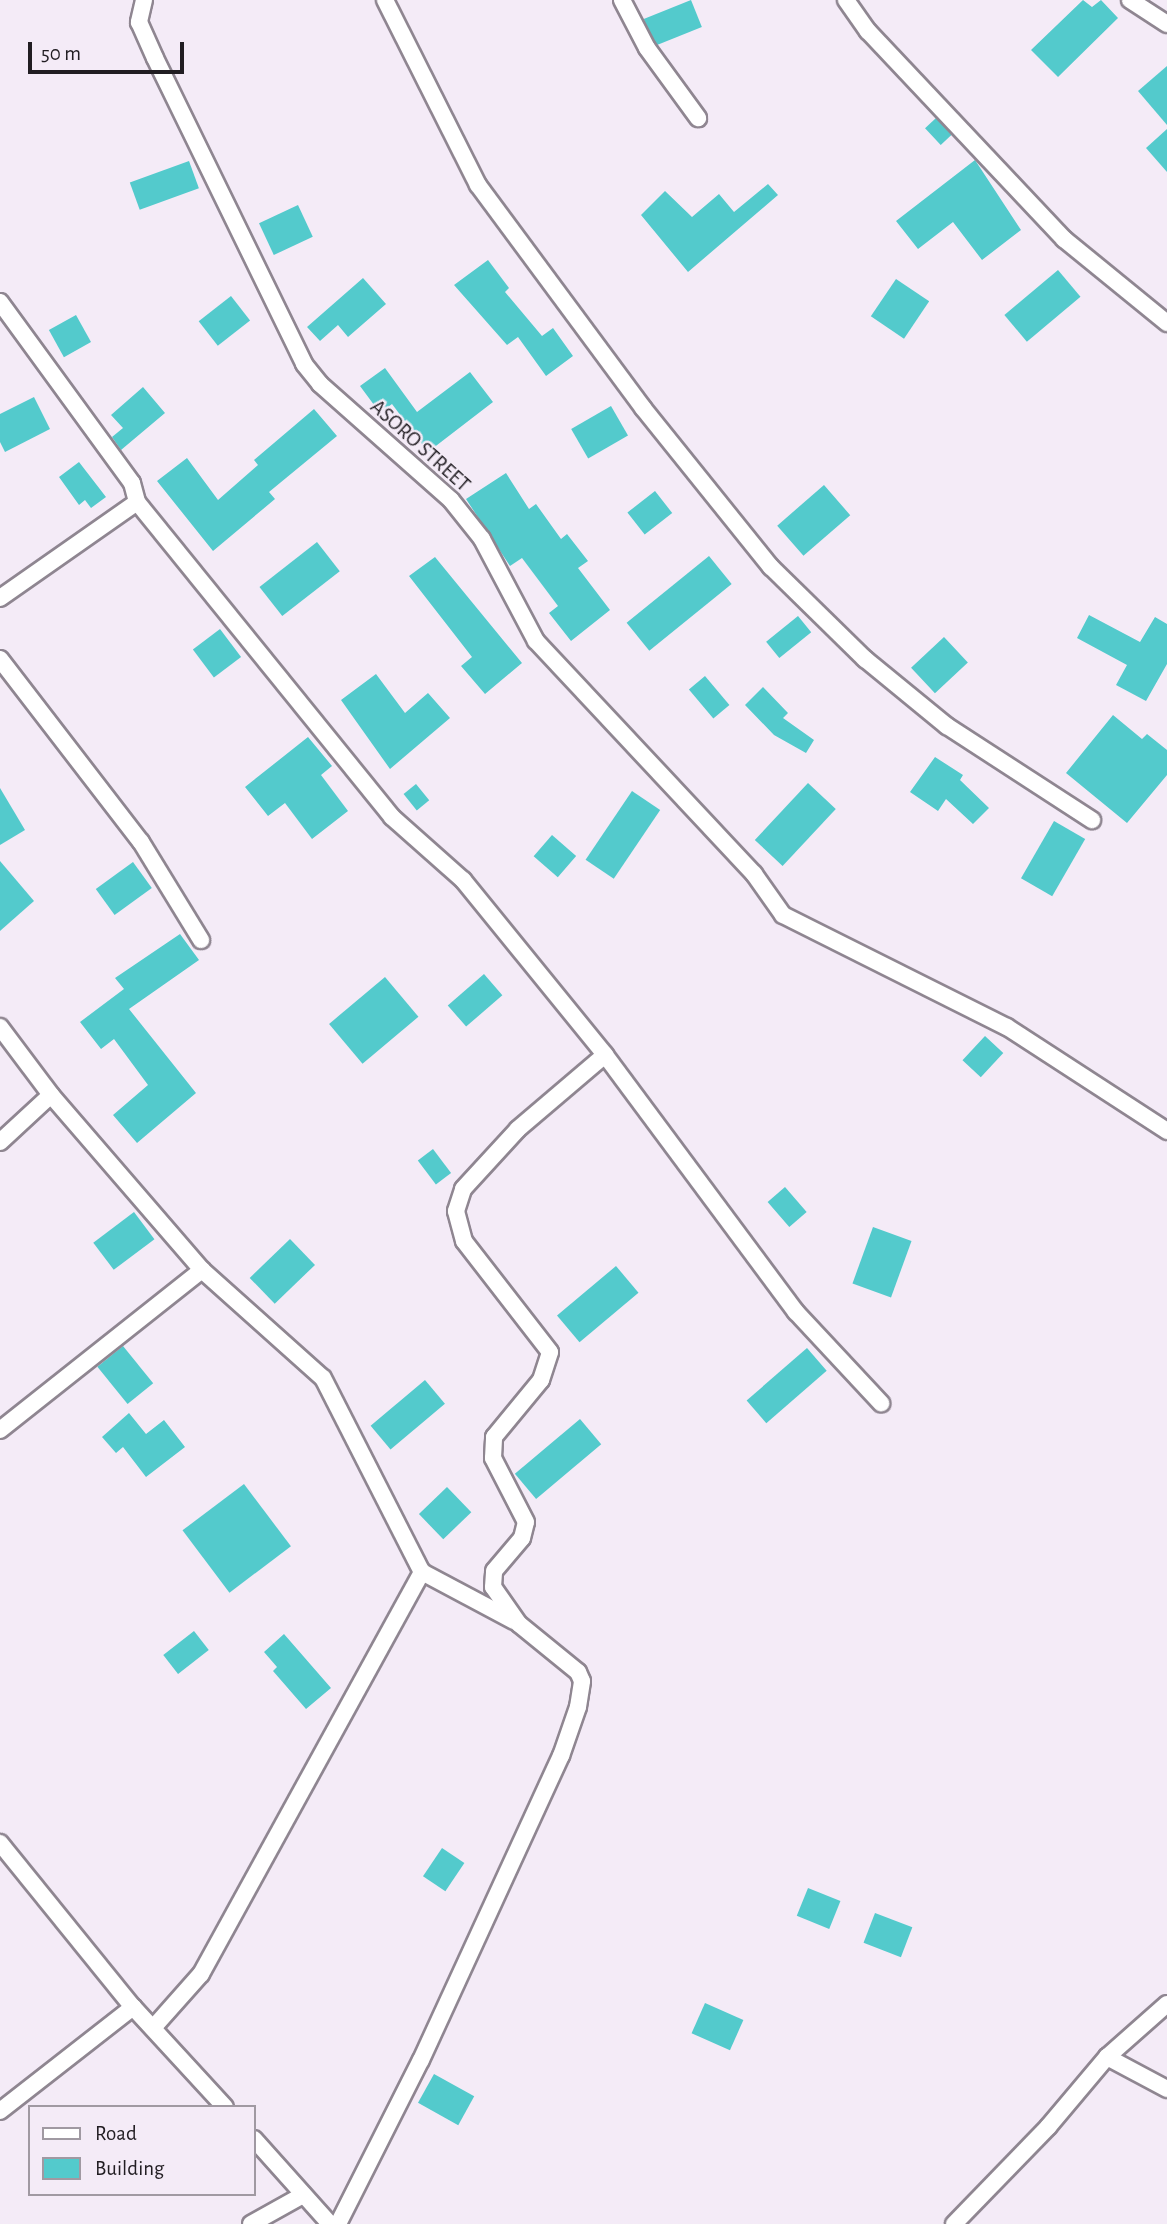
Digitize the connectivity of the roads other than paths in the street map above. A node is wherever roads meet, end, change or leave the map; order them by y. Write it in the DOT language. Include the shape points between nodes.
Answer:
graph roads {
  1 [pos="144,0"];
  2 [pos="385,0"];
  3 [pos="622,0"];
  4 [pos="846,0"];
  5 [pos="1130,0"];
  6 [pos="1167,23"];
  7 [pos="698,118"];
  8 [pos="0,302"];
  9 [pos="1167,323"];
  10 [pos="137,502"];
  11 [pos="0,598"];
  12 [pos="0,659"];
  13 [pos="1092,820"];
  14 [pos="201,940"];
  15 [pos="0,1027"];
  16 [pos="605,1055"];
  17 [pos="51,1096"];
  18 [pos="1167,1131"];
  19 [pos="0,1142"];
  20 [pos="202,1270"];
  21 [pos="881,1403"];
  22 [pos="0,1430"];
  23 [pos="422,1572"];
  24 [pos="519,1624"];
  25 [pos="0,1843"];
  26 [pos="1167,2004"];
  27 [pos="133,2007"];
  28 [pos="153,2028"];
  29 [pos="1107,2057"];
  30 [pos="1167,2089"];
  31 [pos="223,2105"];
  32 [pos="0,2111"];
  33 [pos="256,2141"];
  34 [pos="303,2195"];
  35 [pos="251,2224"];
  36 [pos="330,2224"];
  37 [pos="338,2224"];
  38 [pos="954,2224"];
  1 -- 18 [label="street, ASORO STREET" via="139,22 304,364 320,384 451,500 482,539 536,641 754,874 783,915 1007,1027"];
  2 -- 13 [label="street" via="478,185 643,408 771,567 865,659 947,726"];
  3 -- 7 [label="street" via="647,48"];
  4 -- 9 [label="street" via="867,31 1064,239"];
  5 -- 6 [label="street"];
  8 -- 10 [label="street" via="131,483"];
  10 -- 11 [label="street"];
  10 -- 16 [label="street" via="392,817 463,880"];
  12 -- 14 [label="street" via="141,842"];
  15 -- 17 [label="street"];
  16 -- 21 [label="street" via="796,1312"];
  16 -- 24 [label="street" via="519,1129 463,1189 456,1211 464,1241 550,1352 541,1380 494,1437 493,1458 526,1522 522,1538 494,1571 493,1587"];
  17 -- 19 [label="street"];
  17 -- 20 [label="street"];
  20 -- 22 [label="street"];
  20 -- 23 [label="street" via="323,1378"];
  23 -- 24 [label="street"];
  23 -- 28 [label="street" via="201,1974"];
  24 -- 37 [label="street" via="578,1672 582,1681 578,1707 561,1756 421,2060"];
  25 -- 27 [label="street"];
  26 -- 29 [label="street"];
  27 -- 28 [label="street"];
  27 -- 32 [label="street"];
  28 -- 31 [label="street"];
  29 -- 30 [label="street"];
  29 -- 38 [label="street" via="1048,2127"];
  33 -- 34 [label="street"];
  34 -- 35 [label="street"];
  34 -- 36 [label="street"];
}
